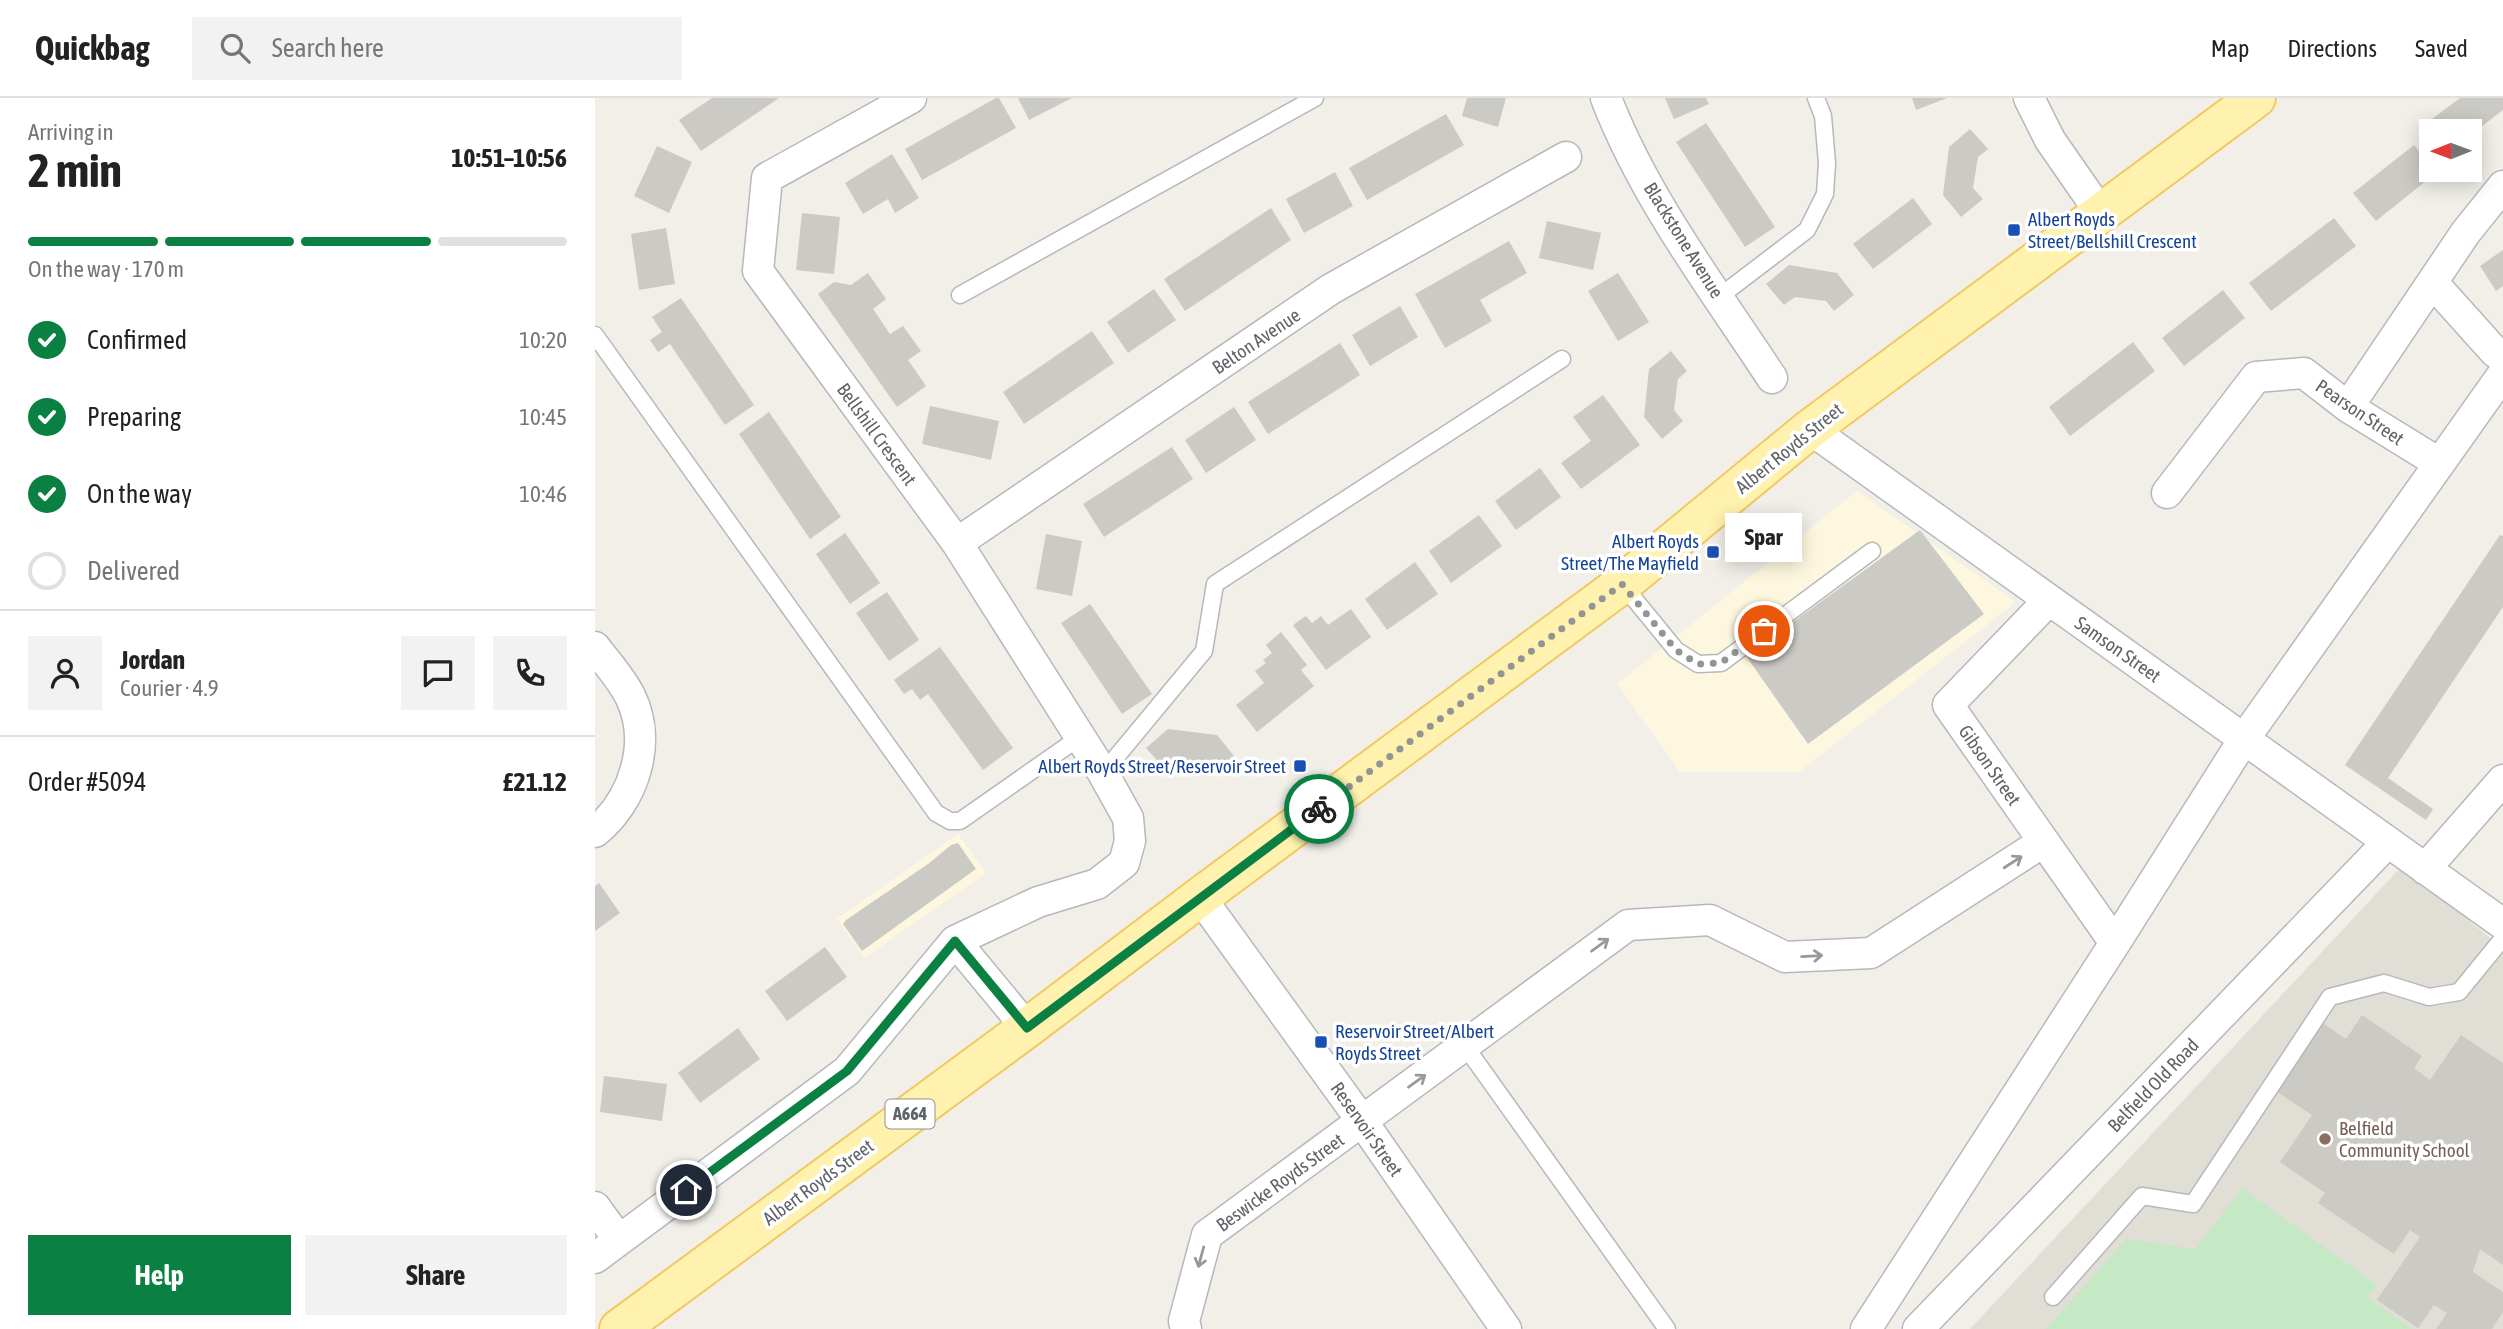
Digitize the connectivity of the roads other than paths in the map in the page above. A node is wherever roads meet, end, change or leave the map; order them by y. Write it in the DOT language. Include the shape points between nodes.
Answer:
graph roads {
  1 [pos="911,98"];
  2 [pos="1315,98"];
  3 [pos="1606,98"];
  4 [pos="1816,98"];
  5 [pos="2029,98"];
  6 [pos="2256,98"];
  7 [pos="1566,157"];
  8 [pos="2503,186"];
  9 [pos="2101,212"];
  10 [pos="2433,283"];
  11 [pos="960,295"];
  12 [pos="1719,297"];
  13 [pos="595,335"];
  14 [pos="2503,357"];
  15 [pos="1562,359"];
  16 [pos="2503,374"];
  17 [pos="1772,378"];
  18 [pos="2348,407"];
  19 [pos="1810,429"];
  20 [pos="2439,463"];
  21 [pos="2167,493"];
  22 [pos="957,543"];
  23 [pos="1872,551"];
  24 [pos="1622,584"];
  25 [pos="2049,600"];
  26 [pos="595,647"];
  27 [pos="1080,737"];
  28 [pos="2244,739"];
  29 [pos="1103,773"];
  30 [pos="2503,780"];
  31 [pos="595,832"];
  32 [pos="2043,842"];
  33 [pos="2388,842"];
  34 [pos="2425,869"];
  35 [pos="1200,897"];
  36 [pos="2503,924"];
  37 [pos="2503,938"];
  38 [pos="955,941"];
  39 [pos="2115,943"];
  40 [pos="1027,1028"];
  41 [pos="1465,1046"];
  42 [pos="1362,1121"];
  43 [pos="595,1208"];
  44 [pos="619,1240"];
  45 [pos="595,1258"];
  46 [pos="2053,1297"];
  47 [pos="619,1329"];
  48 [pos="1186,1329"];
  49 [pos="1506,1329"];
  50 [pos="1667,1329"];
  51 [pos="1866,1329"];
  52 [pos="1918,1329"];
  1 -- 22 [label="street, Bellshill Crescent" via="767,178 758,271"];
  2 -- 11 [label="lane"];
  3 -- 12 [label="street, Blackstone Avenue" via="1622,138"];
  4 -- 12 [label="lane" via="1823,116 1825,194 1807,230"];
  5 -- 9 [label="street" via="2050,140"];
  6 -- 9 [label="main road, Albert Royds Street / A664"];
  7 -- 22 [label="street, Belton Avenue" via="1331,289"];
  8 -- 10 [label="street"];
  9 -- 19 [label="main road, Albert Royds Street / A664"];
  10 -- 14 [label="street"];
  10 -- 18 [label="street"];
  12 -- 17 [label="street, Blackstone Avenue"];
  13 -- 27 [label="lane" via="936,813 960,821"];
  15 -- 29 [label="lane" via="1215,584 1204,651"];
  16 -- 20 [label="street"];
  18 -- 20 [label="street, Pearson Street"];
  18 -- 21 [label="street, Pearson Street" via="2304,373 2256,376"];
  19 -- 24 [label="main road, Albert Royds Street / A664"];
  19 -- 25 [label="street, Samson Street"];
  20 -- 28 [label="street"];
  22 -- 27 [label="street, Bellshill Crescent"];
  23 -- 24 [label="lane" via="1721,663 1698,664 1676,650"];
  24 -- 35 [label="main road, Albert Royds Street / A664"];
  25 -- 28 [label="street, Samson Street"];
  25 -- 32 [label="street, Gibson Street" via="1948,705"];
  26 -- 31 [label="street" via="630,696 641,746 630,788 608,822"];
  27 -- 29 [label="street, Bellshill Crescent"];
  28 -- 33 [label="street, Samson Street"];
  28 -- 39 [label="street"];
  29 -- 38 [label="street, Bellshill Crescent" via="1128,818 1130,841 1124,863 1097,884 1038,902"];
  30 -- 34 [label="street"];
  32 -- 39 [label="street, Gibson Street"];
  41 -- 32 [label="street, Beswicke Royds Street, one-way" via="1628,925 1710,920 1785,957 1871,953"];
  33 -- 34 [label="street, Samson Street"];
  33 -- 52 [label="street, Belfield Old Road"];
  34 -- 36 [label="street, Samson Street"];
  35 -- 40 [label="main road, Albert Royds Street / A664"];
  35 -- 42 [label="street, Reservoir Street"];
  37 -- 46 [label="lane" via="2459,992 2429,997 2384,983 2330,997 2193,1204 2142,1196"];
  38 -- 40 [label="street"];
  38 -- 44 [label="street" via="847,1071"];
  39 -- 51 [label="street"];
  40 -- 47 [label="main road, Albert Royds Street / A664"];
  42 -- 41 [label="street, Beswicke Royds Street, one-way"];
  41 -- 50 [label="lane"];
  42 -- 48 [label="street, Beswicke Royds Street, one-way" via="1207,1235 1184,1321"];
  42 -- 49 [label="street, Reservoir Street"];
  43 -- 44 [label="street"];
  44 -- 45 [label="street"];
}
